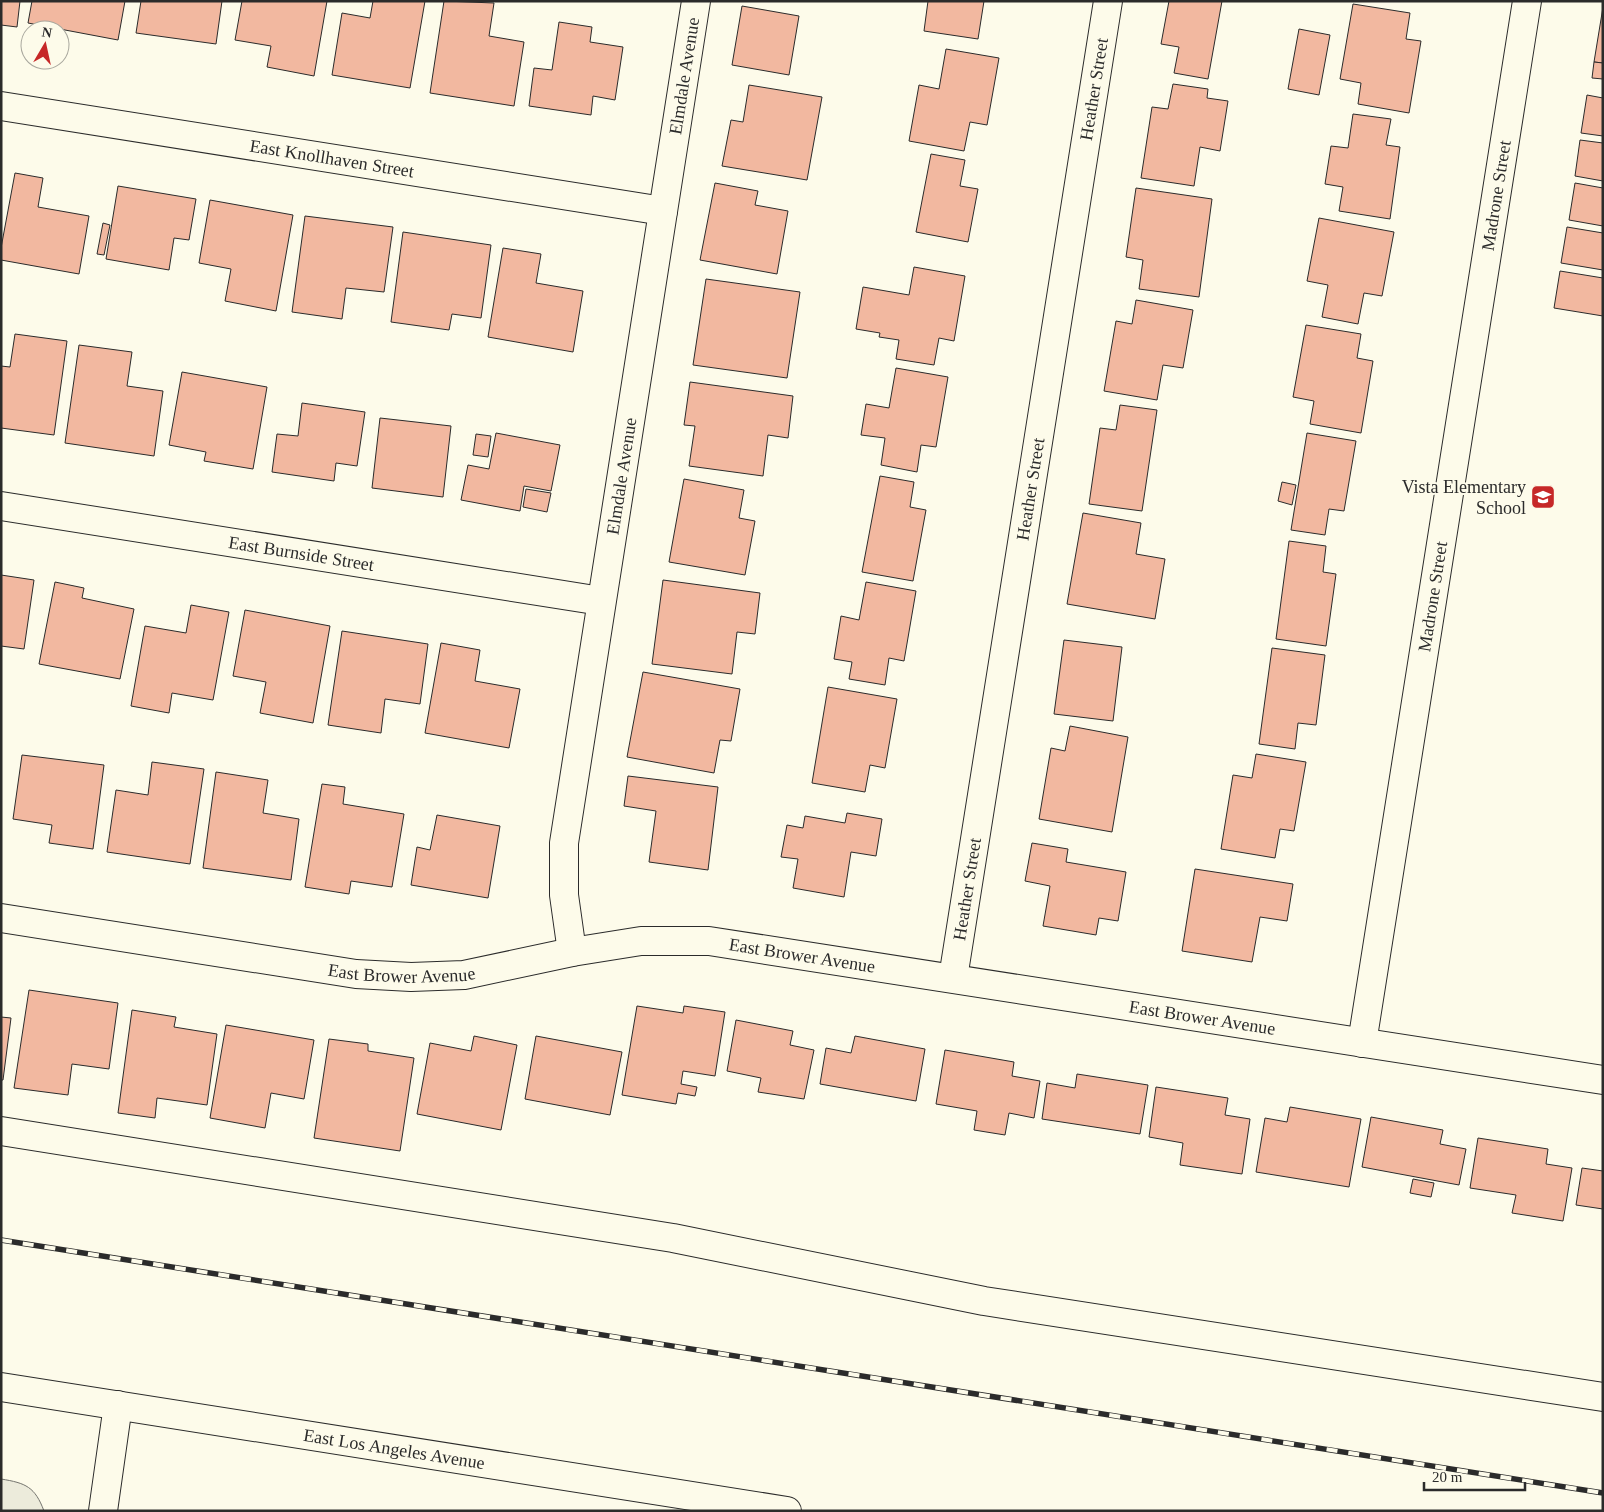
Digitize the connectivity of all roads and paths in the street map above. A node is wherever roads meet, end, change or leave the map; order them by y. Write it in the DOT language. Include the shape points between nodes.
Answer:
graph roads {
  1 [pos="696,1"];
  2 [pos="1108,1"];
  3 [pos="1527,1"];
  4 [pos="1,106"];
  5 [pos="663,211"];
  6 [pos="1,506"];
  7 [pos="601,601"];
  8 [pos="1,918"];
  9 [pos="572,952"];
  10 [pos="953,978"];
  11 [pos="1362,1043"];
  12 [pos="1603,1080"];
  13 [pos="1,1131"];
  14 [pos="1,1388"];
  15 [pos="1603,1397"];
  16 [pos="118,1405"];
  17 [pos="103,1511"];
  18 [pos="787,1511"];
  1 -- 5 [label="street, Elmdale Avenue"];
  2 -- 10 [label="street, Heather Street"];
  3 -- 11 [label="street, Madrone Street"];
  4 -- 5 [label="street, East Knollhaven Street"];
  5 -- 7 [label="street, Elmdale Avenue"];
  6 -- 7 [label="street, East Burnside Street"];
  7 -- 9 [label="street, Elmdale Avenue" via="564,843 564,895"];
  8 -- 9 [label="street, East Brower Avenue" via="356,974 464,975"];
  9 -- 10 [label="street, East Brower Avenue" via="641,941 709,941"];
  10 -- 11 [label="street, East Brower Avenue"];
  11 -- 12 [label="street, East Brower Avenue"];
  13 -- 15 [label="street" via="674,1238 984,1301"];
  14 -- 16 [label="street, East Los Angeles Avenue"];
  16 -- 17 [label="street"];
  16 -- 18 [label="street, East Los Angeles Avenue"];
}
